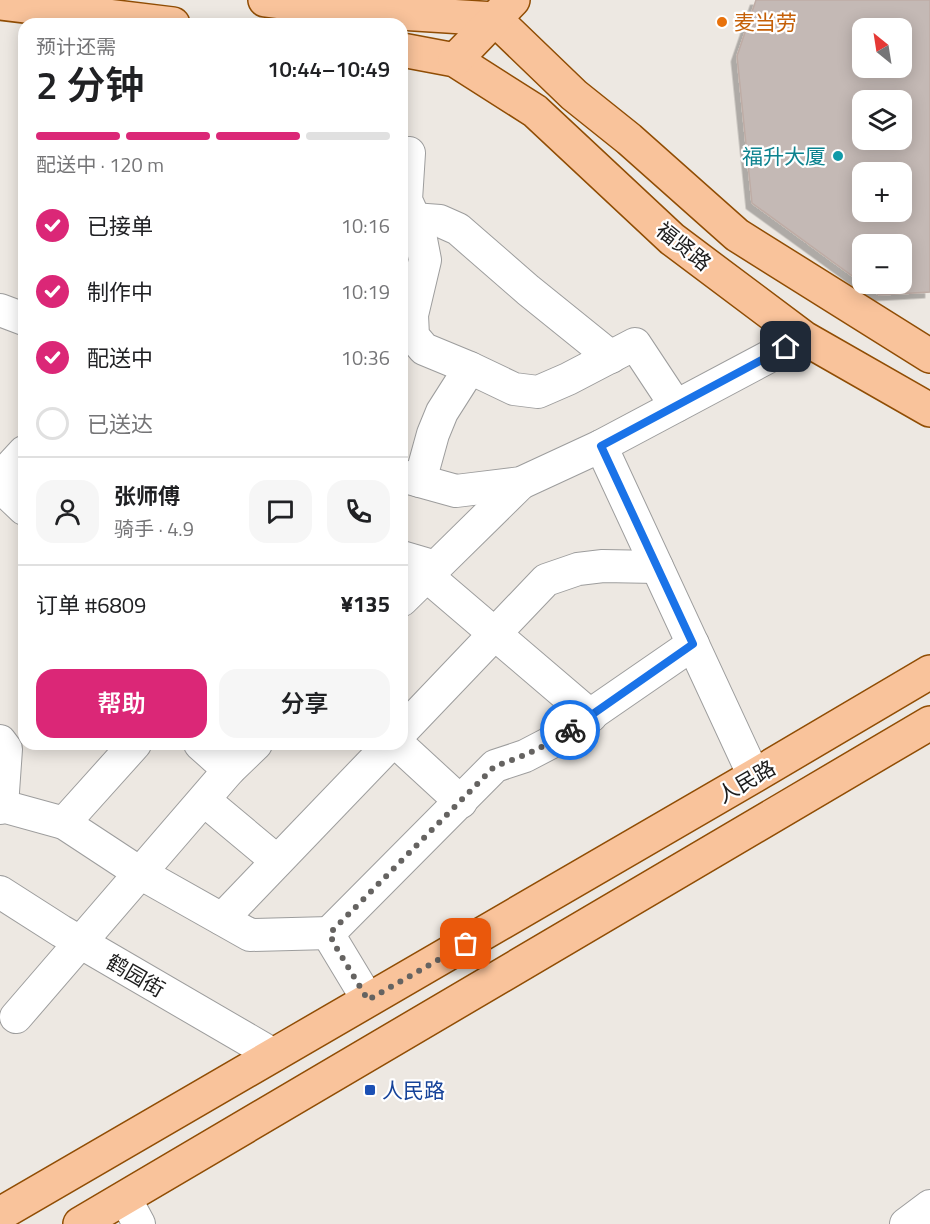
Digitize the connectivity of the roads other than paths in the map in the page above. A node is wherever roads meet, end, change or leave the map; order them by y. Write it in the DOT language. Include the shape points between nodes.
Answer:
graph roads {
  1 [pos="265,0"];
  2 [pos="0,3"];
  3 [pos="500,6"];
  4 [pos="450,8"];
  5 [pos="124,18"];
  6 [pos="408,51"];
  7 [pos="455,60"];
  8 [pos="409,153"];
  9 [pos="408,169"];
  10 [pos="408,205"];
  11 [pos="413,219"];
  12 [pos="0,310"];
  13 [pos="18,317"];
  14 [pos="804,338"];
  15 [pos="930,356"];
  16 [pos="611,357"];
  17 [pos="470,368"];
  18 [pos="676,406"];
  19 [pos="930,410"];
  20 [pos="601,446"];
  21 [pos="18,458"];
  22 [pos="0,478"];
  23 [pos="411,479"];
  24 [pos="521,483"];
  25 [pos="0,486"];
  26 [pos="18,503"];
  27 [pos="408,560"];
  28 [pos="657,567"];
  29 [pos="431,571"];
  30 [pos="408,594"];
  31 [pos="495,634"];
  32 [pos="693,644"];
  33 [pos="930,672"];
  34 [pos="591,716"];
  35 [pos="930,723"];
  36 [pos="408,725"];
  37 [pos="10,740"];
  38 [pos="130,750"];
  39 [pos="207,750"];
  40 [pos="250,750"];
  41 [pos="384,750"];
  42 [pos="405,750"];
  43 [pos="229,770"];
  44 [pos="754,776"];
  45 [pos="204,800"];
  46 [pos="461,802"];
  47 [pos="1,807"];
  48 [pos="64,823"];
  49 [pos="277,861"];
  50 [pos="140,873"];
  51 [pos="6,907"];
  52 [pos="222,919"];
  53 [pos="330,933"];
  54 [pos="80,942"];
  55 [pos="368,1000"];
  56 [pos="16,1017"];
  57 [pos="274,1055"];
  58 [pos="930,1206"];
  59 [pos="132,1211"];
  60 [pos="0,1214"];
  61 [pos="80,1224"];
  62 [pos="906,1224"];
  1 -- 4 [label="main road" via="336,9"];
  2 -- 5 [label="main road"];
  3 -- 4 [label="main road"];
  3 -- 7 [label="main road"];
  3 -- 15 [label="main road, 福贤路" via="574,95 737,235"];
  4 -- 7 [label="main road"];
  6 -- 7 [label="main road"];
  7 -- 14 [label="main road, 福贤路" via="535,111 672,239"];
  8 -- 9 [label="street"];
  10 -- 11 [label="street"];
  11 -- 16 [label="street" via="440,221 458,230"];
  11 -- 17 [label="street" via="425,260 412,315 412,336 424,349"];
  12 -- 13 [label="street"];
  14 -- 18 [label="street"];
  14 -- 19 [label="main road, 福贤路"];
  16 -- 17 [label="street" via="538,392 514,389"];
  16 -- 18 [label="street" via="635,344"];
  17 -- 23 [label="street" via="442,412"];
  18 -- 20 [label="street"];
  20 -- 24 [label="street"];
  20 -- 28 [label="street"];
  21 -- 22 [label="street"];
  23 -- 24 [label="street" via="456,491"];
  24 -- 29 [label="street"];
  25 -- 26 [label="street"];
  27 -- 29 [label="street"];
  28 -- 31 [label="street" via="603,566 578,569 546,580"];
  28 -- 32 [label="street"];
  29 -- 30 [label="street"];
  29 -- 31 [label="street"];
  31 -- 34 [label="street"];
  31 -- 36 [label="street"];
  32 -- 34 [label="street"];
  32 -- 44 [label="street"];
  33 -- 44 [label="main road, 人民路"];
  34 -- 46 [label="street" via="525,756 495,766"];
  35 -- 59 [label="main road, 人民路"];
  37 -- 47 [label="street"];
  38 -- 48 [label="street"];
  39 -- 43 [label="street"];
  40 -- 43 [label="street"];
  41 -- 49 [label="street"];
  42 -- 46 [label="street"];
  43 -- 45 [label="street"];
  44 -- 55 [label="main road, 人民路"];
  45 -- 49 [label="street"];
  45 -- 50 [label="street"];
  46 -- 53 [label="street"];
  47 -- 48 [label="street"];
  48 -- 50 [label="street"];
  49 -- 52 [label="street"];
  50 -- 52 [label="street"];
  50 -- 54 [label="street"];
  51 -- 54 [label="street, 鹤园街"];
  52 -- 53 [label="street" via="250,935"];
  53 -- 55 [label="street"];
  54 -- 56 [label="street"];
  54 -- 57 [label="street, 鹤园街"];
  55 -- 57 [label="main road, 人民路"];
  57 -- 60 [label="main road, 人民路"];
  58 -- 62 [label="street"];
  59 -- 61 [label="main road, 人民路"];
}
